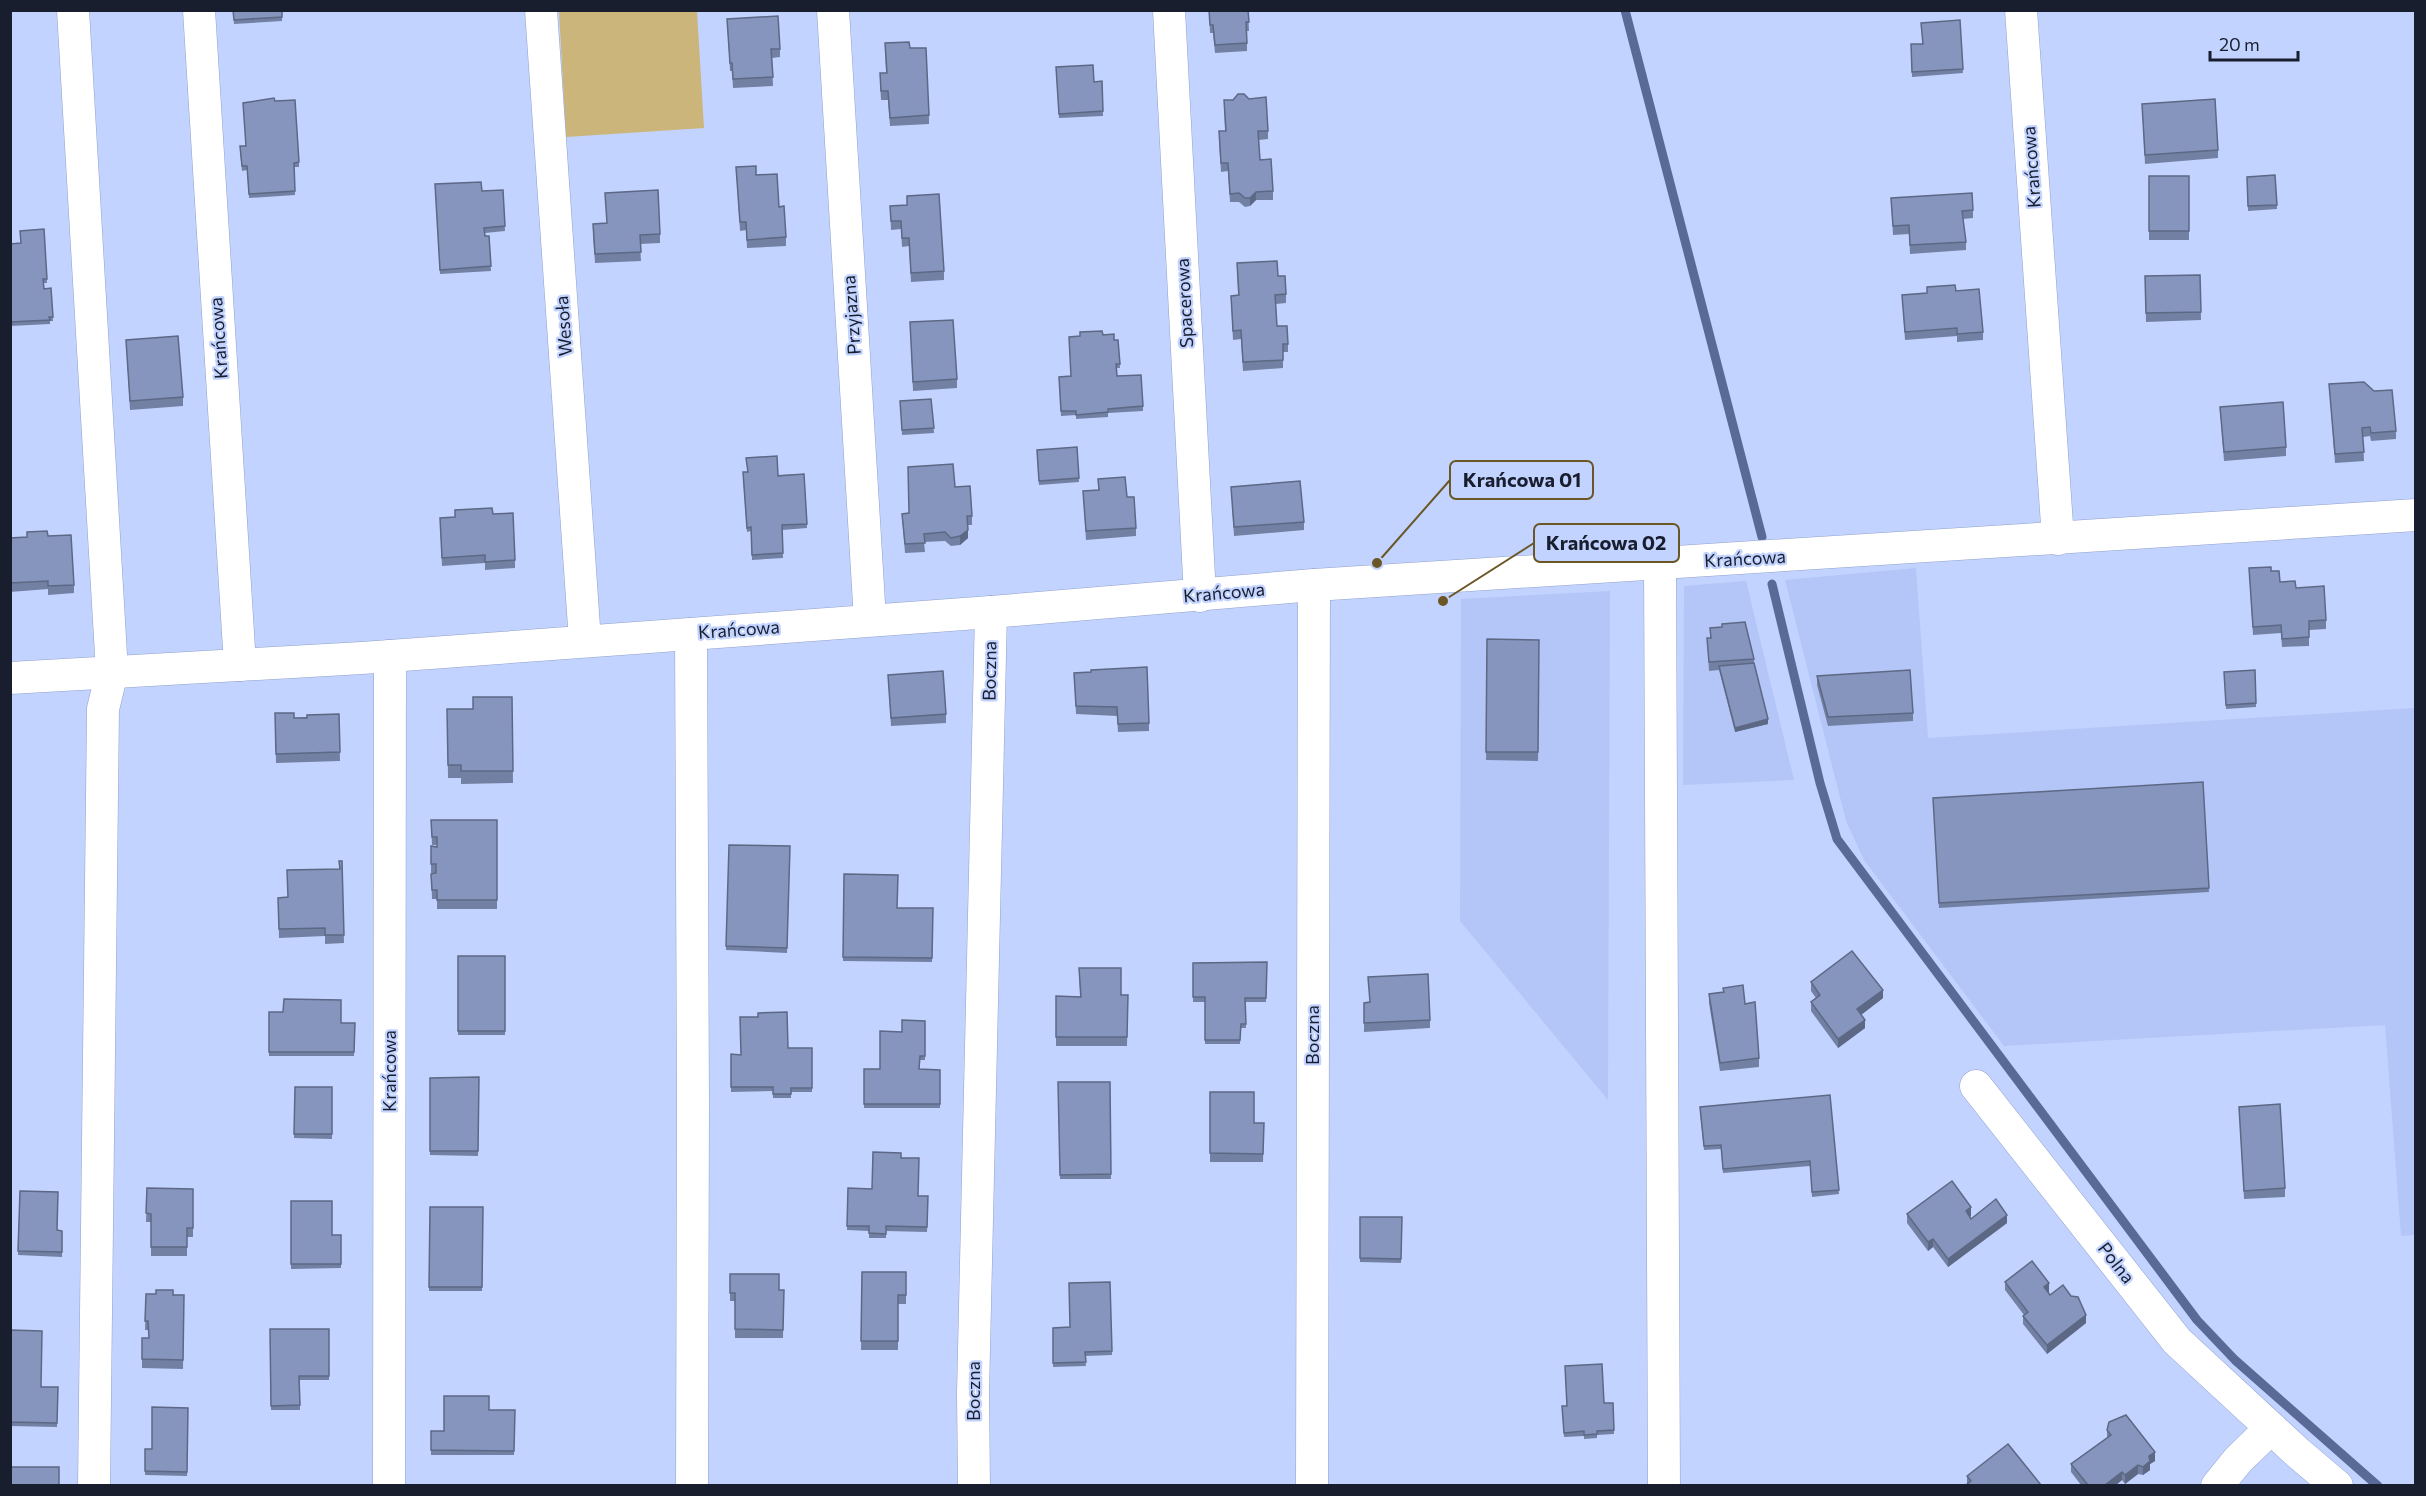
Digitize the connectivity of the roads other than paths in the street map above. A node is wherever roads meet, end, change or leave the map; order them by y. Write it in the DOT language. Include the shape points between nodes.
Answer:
graph roads {
  1 [pos="73,10"];
  2 [pos="199,10"];
  3 [pos="541,10"];
  4 [pos="833,10"];
  5 [pos="1169,10"];
  6 [pos="2021,10"];
  7 [pos="2415,515"];
  8 [pos="2058,539"];
  9 [pos="1660,564"];
  10 [pos="1314,585"];
  11 [pos="1200,596"];
  12 [pos="991,612"];
  13 [pos="870,620"];
  14 [pos="691,634"];
  15 [pos="585,641"];
  16 [pos="390,656"];
  17 [pos="240,665"];
  18 [pos="112,672"];
  19 [pos="10,678"];
  20 [pos="1976,1086"];
  21 [pos="2271,1428"];
  22 [pos="94,1485"];
  23 [pos="389,1485"];
  24 [pos="692,1485"];
  25 [pos="974,1485"];
  26 [pos="1312,1485"];
  27 [pos="1664,1485"];
  28 [pos="2217,1485"];
  29 [pos="2337,1485"];
  1 -- 18 [label="street"];
  2 -- 17 [label="street, Krańcowa"];
  3 -- 15 [label="street, Wesoła"];
  4 -- 13 [label="street, Przyjazna"];
  5 -- 11 [label="street, Spacerowa"];
  6 -- 8 [label="street, Krańcowa"];
  7 -- 8 [label="street, Krańcowa"];
  8 -- 9 [label="street, Krańcowa"];
  9 -- 10 [label="street, Krańcowa"];
  9 -- 27 [label="street"];
  10 -- 11 [label="street, Krańcowa"];
  10 -- 26 [label="street, Boczna"];
  11 -- 12 [label="street, Krańcowa"];
  12 -- 13 [label="street, Krańcowa"];
  12 -- 25 [label="street, Boczna"];
  13 -- 14 [label="street, Krańcowa"];
  14 -- 15 [label="street, Krańcowa"];
  14 -- 24 [label="street"];
  15 -- 16 [label="street, Krańcowa"];
  16 -- 17 [label="street, Krańcowa"];
  16 -- 23 [label="street, Krańcowa"];
  17 -- 18 [label="street, Krańcowa"];
  18 -- 19 [label="street, Krańcowa"];
  18 -- 22 [label="street" via="103,709"];
  20 -- 21 [label="street, Polna" via="2177,1341"];
  21 -- 28 [label="street"];
  21 -- 29 [label="street, Polna"];
}
